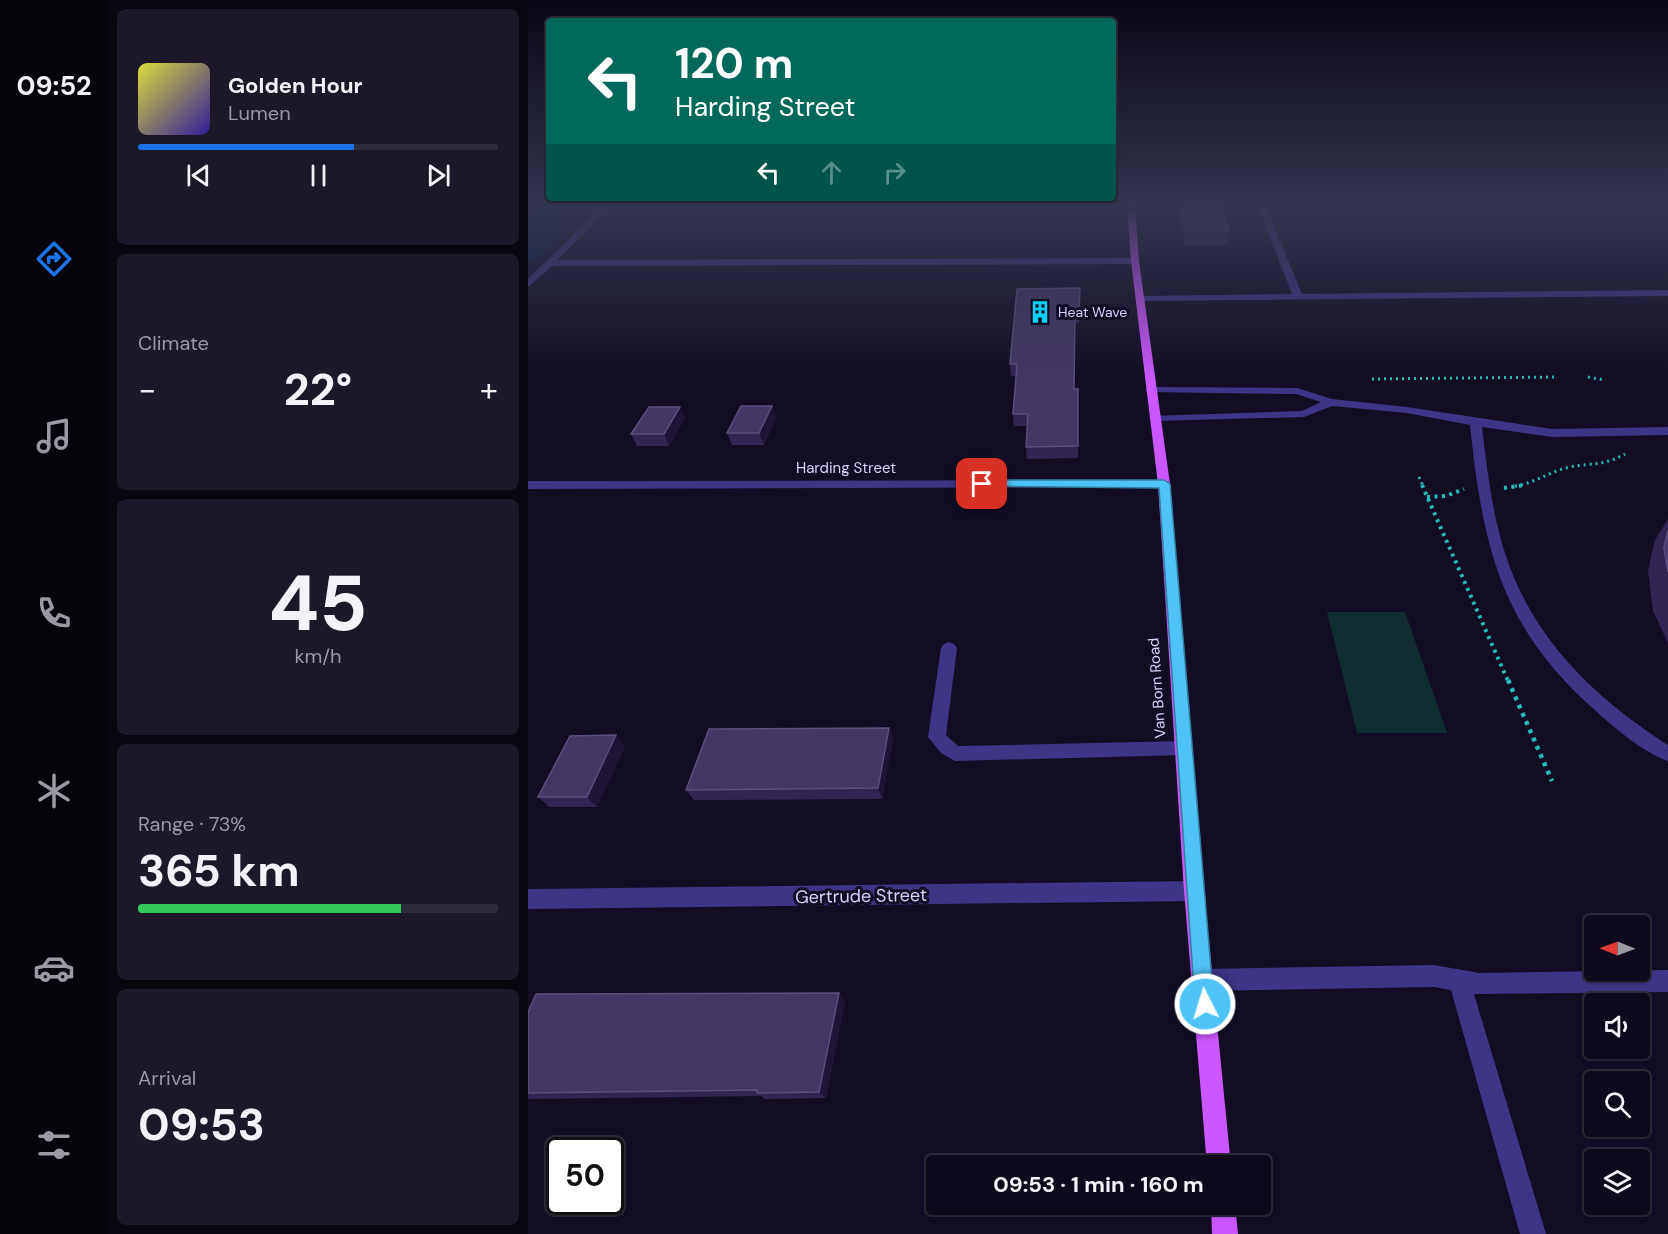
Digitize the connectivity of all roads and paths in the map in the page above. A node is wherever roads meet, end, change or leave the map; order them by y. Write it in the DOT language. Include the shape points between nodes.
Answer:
graph roads {
  1 [pos="548,265"];
  2 [pos="1135,265"];
  3 [pos="1285,265"];
  4 [pos="528,284"];
  5 [pos="1668,292"];
  6 [pos="1298,297"];
  7 [pos="1140,299"];
  8 [pos="1558,377"];
  9 [pos="1588,377"];
  10 [pos="1372,379"];
  11 [pos="1604,380"];
  12 [pos="1151,390"];
  13 [pos="1331,402"];
  14 [pos="1155,418"];
  15 [pos="1476,424"];
  16 [pos="1668,431"];
  17 [pos="1628,452"];
  18 [pos="1419,477"];
  19 [pos="1164,484"];
  20 [pos="528,485"];
  21 [pos="1501,488"];
  22 [pos="1466,489"];
  23 [pos="1427,497"];
  24 [pos="949,648"];
  25 [pos="1184,748"];
  26 [pos="1668,754"];
  27 [pos="1552,781"];
  28 [pos="1194,891"];
  29 [pos="528,899"];
  30 [pos="1203,980"];
  31 [pos="1459,981"];
  32 [pos="1668,981"];
  33 [pos="1218,1155"];
  34 [pos="1223,1215"];
  35 [pos="1225,1234"];
  36 [pos="1533,1234"];
  1 -- 4 [label="street"];
  2 -- 7 [label="main road, Van Born Road"];
  3 -- 6 [label="street"];
  5 -- 6 [label="street"];
  6 -- 7 [label="street"];
  7 -- 12 [label="main road, Van Born Road"];
  8 -- 10 [label="path"];
  9 -- 11 [label="path"];
  12 -- 13 [label="street" via="1297,391"];
  12 -- 14 [label="main road, Van Born Road"];
  13 -- 14 [label="street" via="1304,414"];
  13 -- 15 [label="street" via="1407,410"];
  14 -- 19 [label="main road, Van Born Road"];
  15 -- 16 [label="street" via="1552,432"];
  15 -- 26 [label="street" via="1498,555 1526,619 1544,646 1595,702"];
  17 -- 21 [label="path" via="1606,464 1568,467 1529,484"];
  18 -- 23 [label="path"];
  19 -- 20 [label="street, Harding Street"];
  19 -- 25 [label="main road, Van Born Road"];
  22 -- 23 [label="path"];
  23 -- 27 [label="path"];
  24 -- 25 [label="street" via="937,737 955,754"];
  25 -- 28 [label="main road, Van Born Road"];
  28 -- 29 [label="street, Gertrude Street"];
  28 -- 30 [label="main road, Van Born Road"];
  30 -- 31 [label="street" via="1434,976"];
  30 -- 33 [label="main road, Van Born Road"];
  31 -- 32 [label="street"];
  31 -- 36 [label="street"];
  34 -- 35 [label="main road"];
}
